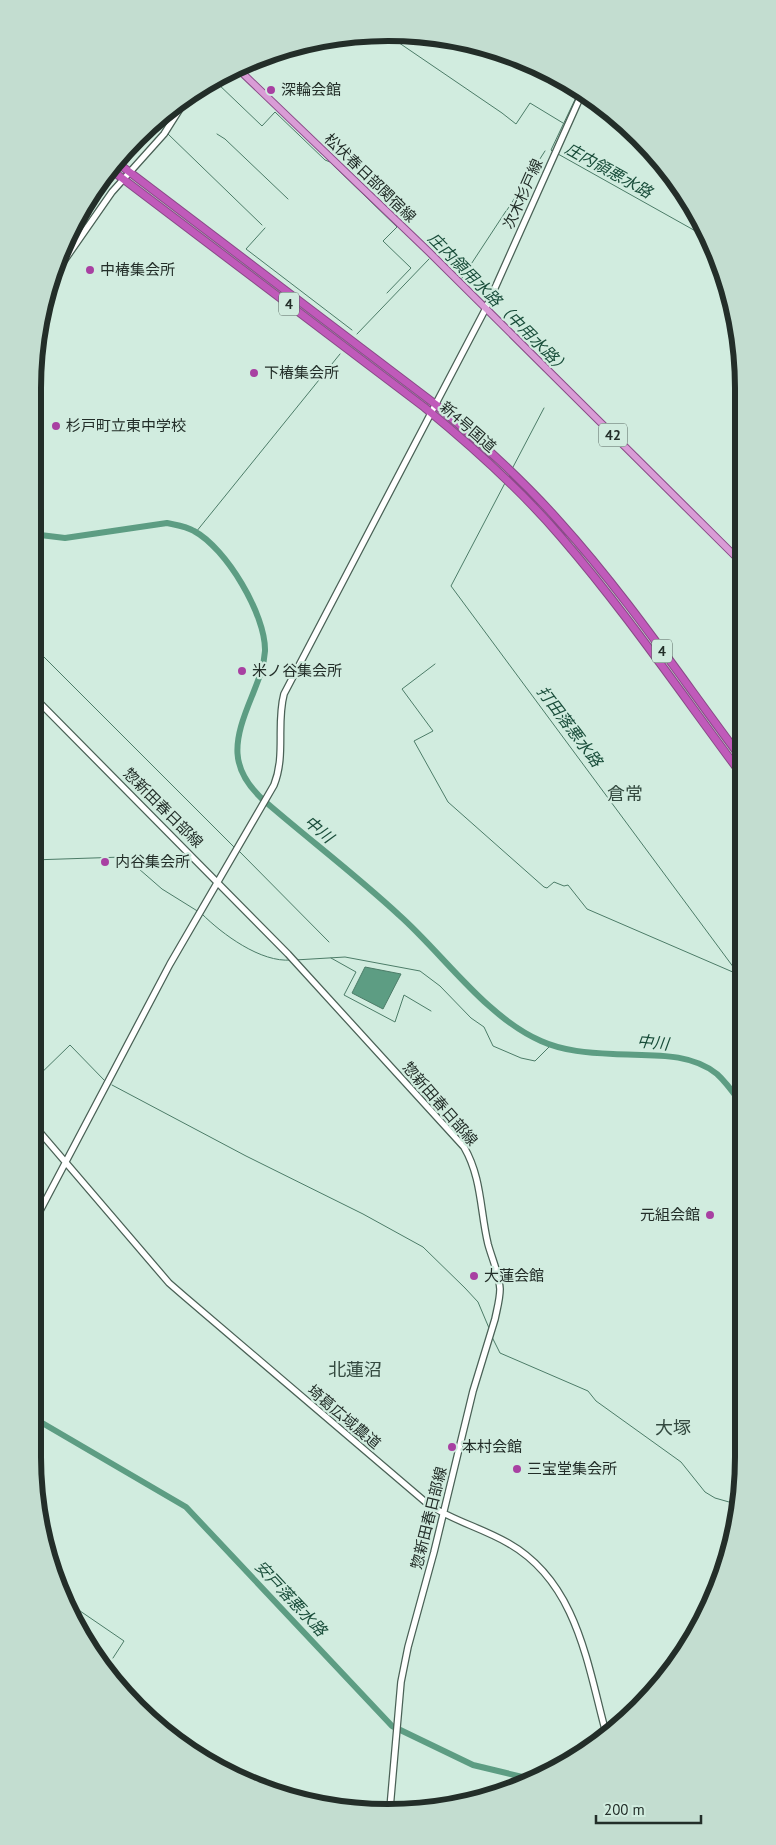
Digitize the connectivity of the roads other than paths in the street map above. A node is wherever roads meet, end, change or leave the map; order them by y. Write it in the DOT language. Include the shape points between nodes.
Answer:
graph roads {
  1 [pos="243,73"];
  2 [pos="579,99"];
  3 [pos="177,113"];
  4 [pos="121,166"];
  5 [pos="129,172"];
  6 [pos="116,173"];
  7 [pos="123,179"];
  8 [pos="67,257"];
  9 [pos="486,308"];
  10 [pos="435,404"];
  11 [pos="431,412"];
  12 [pos="735,556"];
  13 [pos="41,704"];
  14 [pos="735,750"];
  15 [pos="735,766"];
  16 [pos="217,881"];
  17 [pos="41,1133"];
  18 [pos="66,1162"];
  19 [pos="41,1209"];
  20 [pos="443,1514"];
  21 [pos="605,1728"];
  22 [pos="390,1804"];
  1 -- 9 [label="main road, 松伏春日部関宿線 / 42"];
  2 -- 9 [label="street, 次木杉戸線"];
  3 -- 5 [label="street" via="164,134"];
  4 -- 5 [label="highway, 新4号国道 / 4"];
  5 -- 7 [label="street"];
  5 -- 10 [label="highway, 新4号国道 / 4"];
  6 -- 7 [label="highway, 新4号国道 / 4"];
  7 -- 8 [label="street"];
  7 -- 11 [label="highway, 新4号国道 / 4"];
  9 -- 10 [label="street, 次木杉戸線"];
  9 -- 12 [label="main road, 松伏春日部関宿線 / 42"];
  10 -- 11 [label="street, 次木杉戸線"];
  10 -- 14 [label="highway, 新4号国道 / 4" via="475,437 578,542"];
  11 -- 15 [label="highway, 新4号国道 / 4" via="470,445 561,537"];
  11 -- 16 [label="street, 次木杉戸線" via="284,694 280,708 280,772"];
  13 -- 16 [label="street, 惣新田春日部線"];
  16 -- 18 [label="street, 次木杉戸線"];
  16 -- 20 [label="street, 惣新田春日部線" via="293,960 470,1157 478,1180 488,1242 499,1281 499,1300"];
  17 -- 18 [label="street, 埼葛広域農道"];
  18 -- 19 [label="street, 次木杉戸線"];
  18 -- 20 [label="street, 埼葛広域農道" via="169,1283"];
  20 -- 21 [label="street, 埼葛広域農道" via="520,1550 559,1590 577,1627"];
  20 -- 22 [label="street, 惣新田春日部線" via="401,1682"];
}
